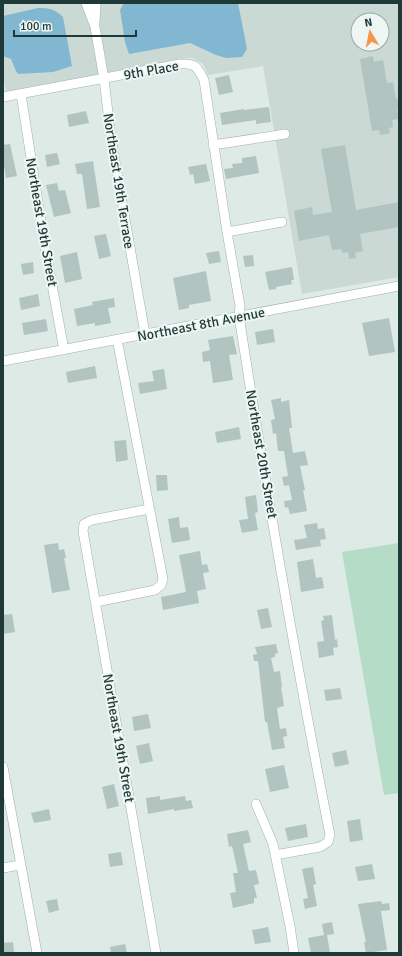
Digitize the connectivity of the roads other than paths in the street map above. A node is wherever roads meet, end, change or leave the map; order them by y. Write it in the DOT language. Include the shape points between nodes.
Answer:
graph roads {
  1 [pos="86,3"];
  2 [pos="96,3"];
  3 [pos="95,27"];
  4 [pos="197,67"];
  5 [pos="104,79"];
  6 [pos="21,94"];
  7 [pos="3,97"];
  8 [pos="285,134"];
  9 [pos="213,145"];
  10 [pos="282,222"];
  11 [pos="227,232"];
  12 [pos="399,286"];
  13 [pos="240,316"];
  14 [pos="145,334"];
  15 [pos="117,340"];
  16 [pos="64,350"];
  17 [pos="3,361"];
  18 [pos="149,509"];
  19 [pos="96,602"];
  20 [pos="3,767"];
  21 [pos="256,804"];
  22 [pos="275,855"];
  23 [pos="20,865"];
  24 [pos="3,868"];
  25 [pos="37,953"];
  26 [pos="156,953"];
  27 [pos="294,953"];
  1 -- 3 [label="street, Northeast 19th Terrace"];
  2 -- 3 [label="street, Northeast 19th Terrace"];
  3 -- 5 [label="street, Northeast 19th Terrace"];
  4 -- 5 [label="street, 9th Place" via="190,63 180,64"];
  4 -- 9 [label="street, Northeast 20th Street" via="204,80"];
  5 -- 6 [label="street, 9th Place"];
  5 -- 14 [label="street, Northeast 19th Terrace" via="111,138"];
  6 -- 7 [label="street, 9th Place"];
  6 -- 16 [label="street, Northeast 19th Street"];
  8 -- 9 [label="street"];
  9 -- 11 [label="street, Northeast 20th Street"];
  10 -- 11 [label="street"];
  11 -- 13 [label="street, Northeast 20th Street"];
  12 -- 13 [label="street, Northeast 8th Avenue"];
  13 -- 14 [label="street, Northeast 8th Avenue"];
  13 -- 22 [label="street, Northeast 20th Street" via="292,630 330,835 328,842 320,847"];
  14 -- 15 [label="street, Northeast 8th Avenue"];
  15 -- 16 [label="street, Northeast 8th Avenue"];
  15 -- 18 [label="street"];
  16 -- 17 [label="street, Northeast 8th Avenue"];
  18 -- 19 [label="street" via="159,553 163,579 161,585 155,590"];
  18 -- 19 [label="street, Northeast 19th Street" via="92,520 84,524 83,531"];
  19 -- 26 [label="street, Northeast 19th Street"];
  20 -- 23 [label="street"];
  21 -- 22 [label="street"];
  22 -- 27 [label="street"];
  23 -- 24 [label="street"];
  23 -- 25 [label="street"];
}
